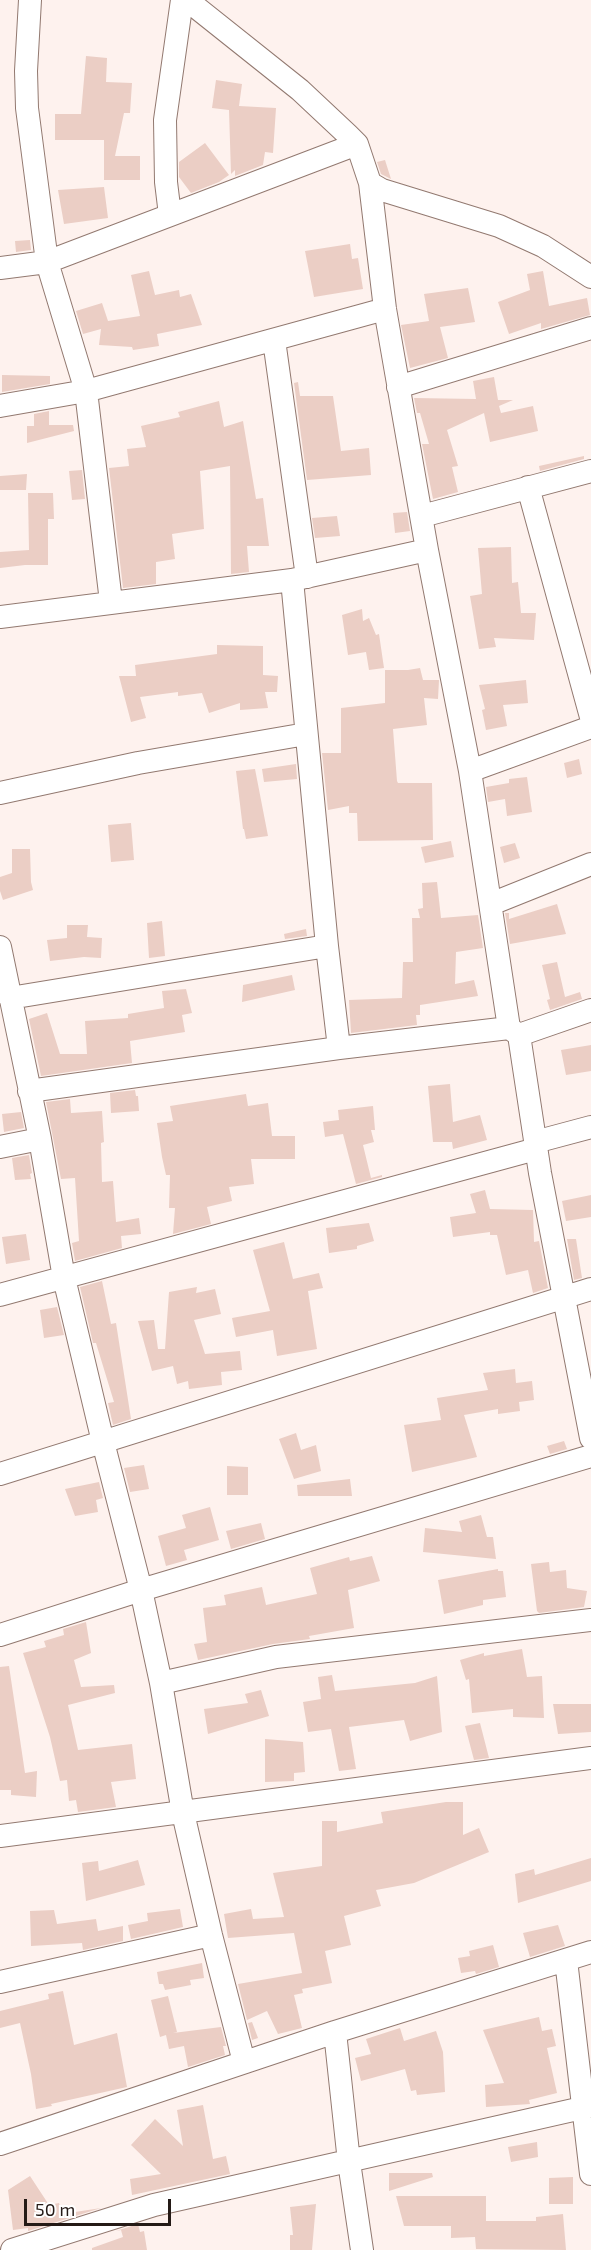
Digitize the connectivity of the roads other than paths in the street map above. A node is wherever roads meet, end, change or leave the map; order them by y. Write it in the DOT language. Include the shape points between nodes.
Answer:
graph roads {
  1 [pos="30,0"];
  2 [pos="182,0"];
  3 [pos="187,0"];
  4 [pos="357,144"];
  5 [pos="370,183"];
  6 [pos="170,215"];
  7 [pos="47,262"];
  8 [pos="0,268"];
  9 [pos="591,277"];
  10 [pos="384,309"];
  11 [pos="591,328"];
  12 [pos="274,340"];
  13 [pos="398,387"];
  14 [pos="86,391"];
  15 [pos="0,406"];
  16 [pos="591,471"];
  17 [pos="528,488"];
  18 [pos="422,516"];
  19 [pos="427,550"];
  20 [pos="300,579"];
  21 [pos="111,602"];
  22 [pos="0,618"];
  23 [pos="591,717"];
  24 [pos="591,727"];
  25 [pos="306,734"];
  26 [pos="470,771"];
  27 [pos="0,793"];
  28 [pos="591,864"];
  29 [pos="491,904"];
  30 [pos="327,946"];
  31 [pos="0,947"];
  32 [pos="6,992"];
  33 [pos="591,1010"];
  34 [pos="514,1032"];
  35 [pos="339,1048"];
  36 [pos="29,1091"];
  37 [pos="591,1127"];
  38 [pos="40,1139"];
  39 [pos="535,1145"];
  40 [pos="0,1147"];
  41 [pos="64,1278"];
  42 [pos="591,1289"];
  43 [pos="0,1295"];
  44 [pos="564,1296"];
  45 [pos="585,1371"];
  46 [pos="591,1438"];
  47 [pos="103,1442"];
  48 [pos="591,1456"];
  49 [pos="0,1474"];
  50 [pos="141,1590"];
  51 [pos="591,1620"];
  52 [pos="0,1635"];
  53 [pos="161,1683"];
  54 [pos="591,1758"];
  55 [pos="183,1813"];
  56 [pos="0,1836"];
  57 [pos="211,1935"];
  58 [pos="591,1952"];
  59 [pos="566,1960"];
  60 [pos="0,1982"];
  61 [pos="334,2032"];
  62 [pos="244,2062"];
  63 [pos="587,2107"];
  64 [pos="0,2144"];
  65 [pos="349,2162"];
  66 [pos="591,2174"];
  67 [pos="0,2238"];
  68 [pos="4,2250"];
  69 [pos="12,2250"];
  70 [pos="362,2250"];
  1 -- 7 [label="street" via="27,108"];
  2 -- 6 [label="street" via="165,120"];
  3 -- 4 [label="street" via="300,90"];
  4 -- 5 [label="street"];
  4 -- 6 [label="street"];
  5 -- 9 [label="street" via="500,226 543,246"];
  5 -- 10 [label="street"];
  6 -- 7 [label="street"];
  7 -- 8 [label="street"];
  7 -- 14 [label="street"];
  10 -- 12 [label="street"];
  10 -- 13 [label="street"];
  11 -- 13 [label="street"];
  12 -- 14 [label="street"];
  12 -- 20 [label="street"];
  13 -- 18 [label="street"];
  14 -- 15 [label="street"];
  14 -- 21 [label="street"];
  16 -- 17 [label="street"];
  17 -- 18 [label="street"];
  17 -- 23 [label="street"];
  18 -- 19 [label="street"];
  19 -- 20 [label="street"];
  19 -- 26 [label="street"];
  20 -- 21 [label="street"];
  20 -- 25 [label="street"];
  21 -- 22 [label="street"];
  24 -- 26 [label="street"];
  25 -- 27 [label="street" via="138,763"];
  25 -- 30 [label="street"];
  26 -- 29 [label="street"];
  28 -- 29 [label="street"];
  29 -- 34 [label="street"];
  30 -- 32 [label="street"];
  30 -- 35 [label="street"];
  31 -- 32 [label="street"];
  32 -- 36 [label="street"];
  33 -- 34 [label="street"];
  34 -- 35 [label="street"];
  34 -- 39 [label="street"];
  35 -- 36 [label="street"];
  36 -- 38 [label="street"];
  37 -- 39 [label="street"];
  38 -- 40 [label="street"];
  38 -- 41 [label="street"];
  39 -- 41 [label="street"];
  39 -- 44 [label="street"];
  41 -- 43 [label="street"];
  41 -- 47 [label="street"];
  42 -- 44 [label="street"];
  44 -- 45 [label="street"];
  44 -- 47 [label="street"];
  45 -- 46 [label="street"];
  47 -- 49 [label="street"];
  47 -- 50 [label="street"];
  48 -- 50 [label="street"];
  50 -- 52 [label="street"];
  50 -- 53 [label="street"];
  51 -- 53 [label="street" via="276,1657"];
  53 -- 55 [label="street"];
  54 -- 55 [label="street"];
  55 -- 56 [label="street"];
  55 -- 57 [label="street"];
  57 -- 60 [label="street"];
  57 -- 62 [label="street"];
  58 -- 59 [label="street"];
  59 -- 61 [label="street"];
  59 -- 63 [label="street"];
  61 -- 62 [label="street"];
  61 -- 65 [label="street"];
  62 -- 64 [label="street"];
  63 -- 65 [label="street"];
  63 -- 66 [label="street"];
  65 -- 69 [label="street" via="154,2205"];
  65 -- 70 [label="street"];
  67 -- 68 [label="street"];
}
